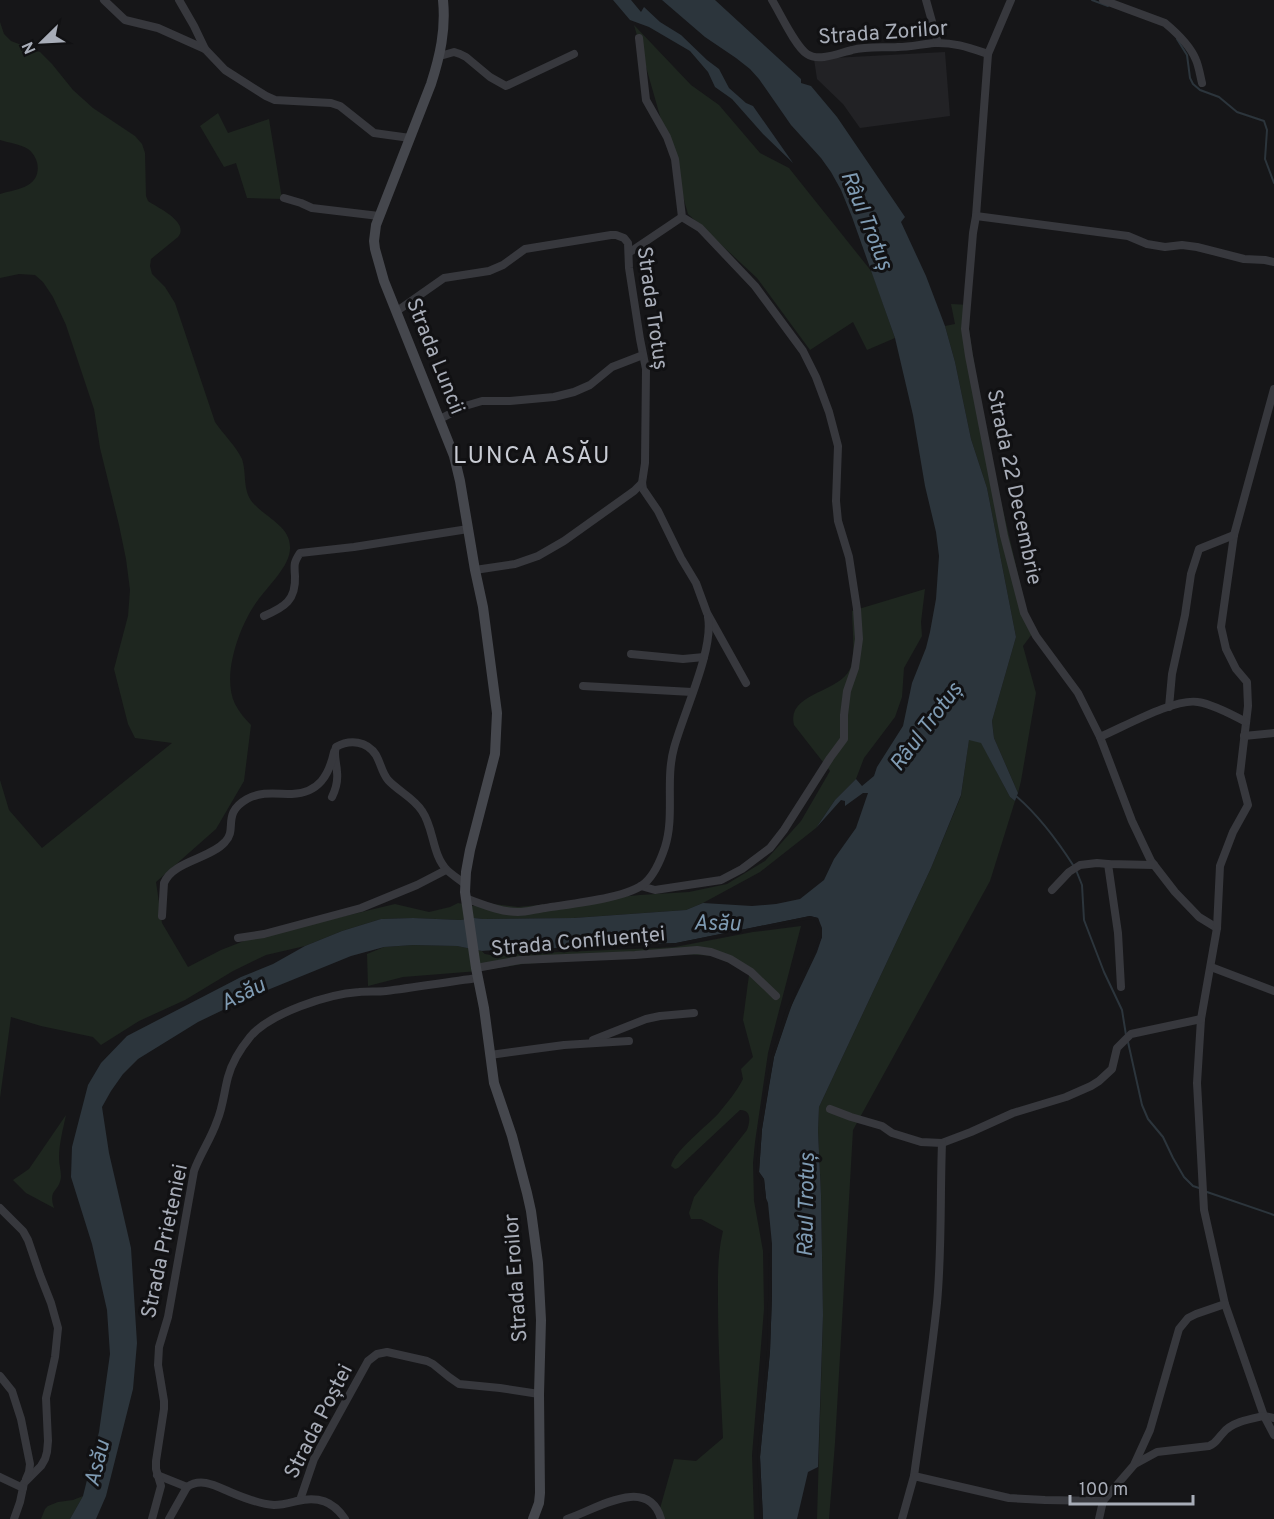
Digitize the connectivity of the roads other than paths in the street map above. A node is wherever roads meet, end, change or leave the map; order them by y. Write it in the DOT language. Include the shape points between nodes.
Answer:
graph roads {
  1 [pos="104,0"];
  2 [pos="179,0"];
  3 [pos="443,0"];
  4 [pos="772,0"];
  5 [pos="926,0"];
  6 [pos="1011,0"];
  7 [pos="1103,0"];
  8 [pos="639,38"];
  9 [pos="938,43"];
  10 [pos="205,49"];
  11 [pos="574,54"];
  12 [pos="988,54"];
  13 [pos="440,56"];
  14 [pos="1202,83"];
  15 [pos="410,138"];
  16 [pos="284,198"];
  17 [pos="379,216"];
  18 [pos="976,216"];
  19 [pos="682,217"];
  20 [pos="630,252"];
  21 [pos="1274,262"];
  22 [pos="396,311"];
  23 [pos="643,355"];
  24 [pos="1274,389"];
  25 [pos="440,419"];
  26 [pos="642,483"];
  27 [pos="468,529"];
  28 [pos="1234,535"];
  29 [pos="475,570"];
  30 [pos="707,613"];
  31 [pos="264,616"];
  32 [pos="631,654"];
  33 [pos="704,657"];
  34 [pos="746,683"];
  35 [pos="583,686"];
  36 [pos="692,692"];
  37 [pos="1169,707"];
  38 [pos="1246,722"];
  39 [pos="1274,733"];
  40 [pos="1244,736"];
  41 [pos="1100,737"];
  42 [pos="334,752"];
  43 [pos="332,797"];
  44 [pos="1108,864"];
  45 [pos="1154,864"];
  46 [pos="446,870"];
  47 [pos="465,884"];
  48 [pos="641,886"];
  49 [pos="1052,890"];
  50 [pos="465,898"];
  51 [pos="162,916"];
  52 [pos="1217,927"];
  53 [pos="238,938"];
  54 [pos="1211,967"];
  55 [pos="477,973"];
  56 [pos="1121,987"];
  57 [pos="1274,991"];
  58 [pos="776,996"];
  59 [pos="694,1013"];
  60 [pos="1201,1019"];
  61 [pos="629,1041"];
  62 [pos="577,1044"];
  63 [pos="490,1055"];
  64 [pos="830,1109"];
  65 [pos="942,1143"];
  66 [pos="0,1208"];
  67 [pos="1225,1304"];
  68 [pos="0,1376"];
  69 [pos="539,1394"];
  70 [pos="1264,1416"];
  71 [pos="1274,1418"];
  72 [pos="1274,1435"];
  73 [pos="1134,1465"];
  74 [pos="157,1475"];
  75 [pos="914,1476"];
  76 [pos="0,1477"];
  77 [pos="23,1486"];
  78 [pos="187,1487"];
  79 [pos="300,1500"];
  80 [pos="1103,1501"];
  81 [pos="14,1519"];
  82 [pos="152,1519"];
  83 [pos="169,1519"];
  84 [pos="345,1519"];
  85 [pos="533,1519"];
  86 [pos="567,1519"];
  87 [pos="661,1519"];
  88 [pos="902,1519"];
  89 [pos="1099,1519"];
  1 -- 10 [label="street" via="125,20 158,28"];
  2 -- 10 [label="street"];
  3 -- 13 [label="main road, Strada Luncii"];
  4 -- 9 [label="street, Strada Zorilor" via="798,44 814,57 855,49"];
  5 -- 9 [label="street"];
  6 -- 12 [label="street, Strada 22 Decembrie"];
  7 -- 14 [label="street" via="1165,23 1188,46"];
  8 -- 19 [label="street" via="646,100 675,159"];
  9 -- 12 [label="street, Strada Zorilor"];
  10 -- 15 [label="street" via="225,70 275,100 331,103 374,133"];
  11 -- 13 [label="street" via="506,86 460,54"];
  12 -- 18 [label="street, Strada 22 Decembrie"];
  13 -- 15 [label="main road, Strada Luncii"];
  15 -- 17 [label="main road, Strada Luncii"];
  16 -- 17 [label="street" via="312,208"];
  17 -- 22 [label="main road, Strada Luncii" via="376,257"];
  18 -- 21 [label="street" via="1128,236 1147,244 1197,247"];
  18 -- 41 [label="street, Strada 22 Decembrie" via="965,329 1004,536 1024,613 1078,693"];
  19 -- 20 [label="street"];
  19 -- 48 [label="street" via="700,228 755,286 803,351 816,377 838,446 838,521 849,557 859,639 847,691 844,739 770,848 721,880 655,890"];
  20 -- 22 [label="street, Strada Trotuș" via="627,240 616,235 525,249 489,271 444,278"];
  20 -- 23 [label="street, Strada Trotuș"];
  22 -- 25 [label="main road, Strada Luncii"];
  23 -- 25 [label="street" via="612,367 574,392 554,397 482,401"];
  23 -- 26 [label="street, Strada Trotuș" via="646,377"];
  24 -- 28 [label="street"];
  25 -- 27 [label="main road, Strada Luncii" via="454,456"];
  26 -- 29 [label="street" via="538,556"];
  26 -- 30 [label="street" via="696,584"];
  27 -- 29 [label="main road, Strada Luncii"];
  27 -- 31 [label="street" via="300,553 294,562 291,600"];
  28 -- 37 [label="street" via="1199,549 1172,674"];
  28 -- 38 [label="street" via="1221,627 1226,649 1247,682"];
  29 -- 47 [label="main road, Strada Luncii" via="489,650 497,732"];
  30 -- 33 [label="street"];
  30 -- 34 [label="street"];
  32 -- 33 [label="street"];
  33 -- 36 [label="street"];
  35 -- 36 [label="street"];
  36 -- 48 [label="street" via="672,756 666,846 652,875"];
  37 -- 38 [label="street" via="1198,702"];
  37 -- 41 [label="street"];
  38 -- 40 [label="street"];
  39 -- 40 [label="street"];
  40 -- 52 [label="street" via="1240,774 1248,805 1220,866"];
  41 -- 45 [label="street, Strada 22 Decembrie" via="1132,821"];
  42 -- 43 [label="street" via="338,781"];
  42 -- 46 [label="street" via="339,745 352,742 364,744 374,752 388,780 422,811"];
  42 -- 51 [label="street" via="326,776 313,788 296,794 259,794 237,807 228,839 166,878"];
  44 -- 45 [label="street"];
  44 -- 49 [label="street" via="1080,864"];
  44 -- 56 [label="street"];
  45 -- 52 [label="street, Strada 22 Decembrie" via="1199,917"];
  46 -- 47 [label="street"];
  46 -- 53 [label="street" via="361,908"];
  47 -- 50 [label="main road, Strada Luncii"];
  48 -- 50 [label="street" via="581,903 518,912"];
  50 -- 55 [label="main road, Strada Luncii"];
  52 -- 54 [label="street"];
  54 -- 57 [label="street"];
  54 -- 60 [label="street"];
  55 -- 58 [label="street, Strada Confluenței" via="520,960 698,950 730,958"];
  55 -- 63 [label="main road, Strada Eroilor"];
  55 -- 74 [label="street, Strada Prieteniei" via="324,999 274,1018 257,1029 233,1063 221,1112 198,1159 191,1185 168,1317 159,1347 164,1409"];
  59 -- 62 [label="street" via="634,1022"];
  60 -- 65 [label="street" via="1131,1034 1117,1048 1112,1069 1091,1086"];
  60 -- 67 [label="street" via="1197,1083 1204,1210"];
  61 -- 62 [label="street"];
  62 -- 63 [label="street"];
  63 -- 69 [label="main road, Strada Eroilor" via="497,1093 527,1193 534,1235 540,1301"];
  64 -- 65 [label="street" via="901,1136"];
  65 -- 75 [label="street" via="937,1302"];
  66 -- 77 [label="street" via="28,1240 58,1328 46,1398 47,1452 41,1466"];
  67 -- 70 [label="street"];
  67 -- 73 [label="street" via="1188,1318 1179,1329 1150,1430"];
  68 -- 77 [label="street" via="12,1391 23,1427 30,1464"];
  69 -- 79 [label="street, Strada Poștei" via="459,1384 427,1361 387,1352 376,1354 368,1361 320,1448"];
  69 -- 85 [label="main road, Strada Eroilor" via="540,1503"];
  70 -- 71 [label="street"];
  70 -- 72 [label="street"];
  70 -- 73 [label="street" via="1232,1426 1209,1446 1157,1452"];
  73 -- 80 [label="street"];
  74 -- 78 [label="street"];
  74 -- 82 [label="street, Strada Prieteniei" via="161,1486"];
  75 -- 80 [label="street" via="1009,1498"];
  75 -- 88 [label="street"];
  76 -- 77 [label="street"];
  77 -- 81 [label="street"];
  78 -- 79 [label="street" via="206,1482 268,1504"];
  78 -- 83 [label="street"];
  79 -- 84 [label="street" via="330,1503"];
  80 -- 89 [label="street"];
  86 -- 87 [label="street" via="633,1496 654,1504"];
}
